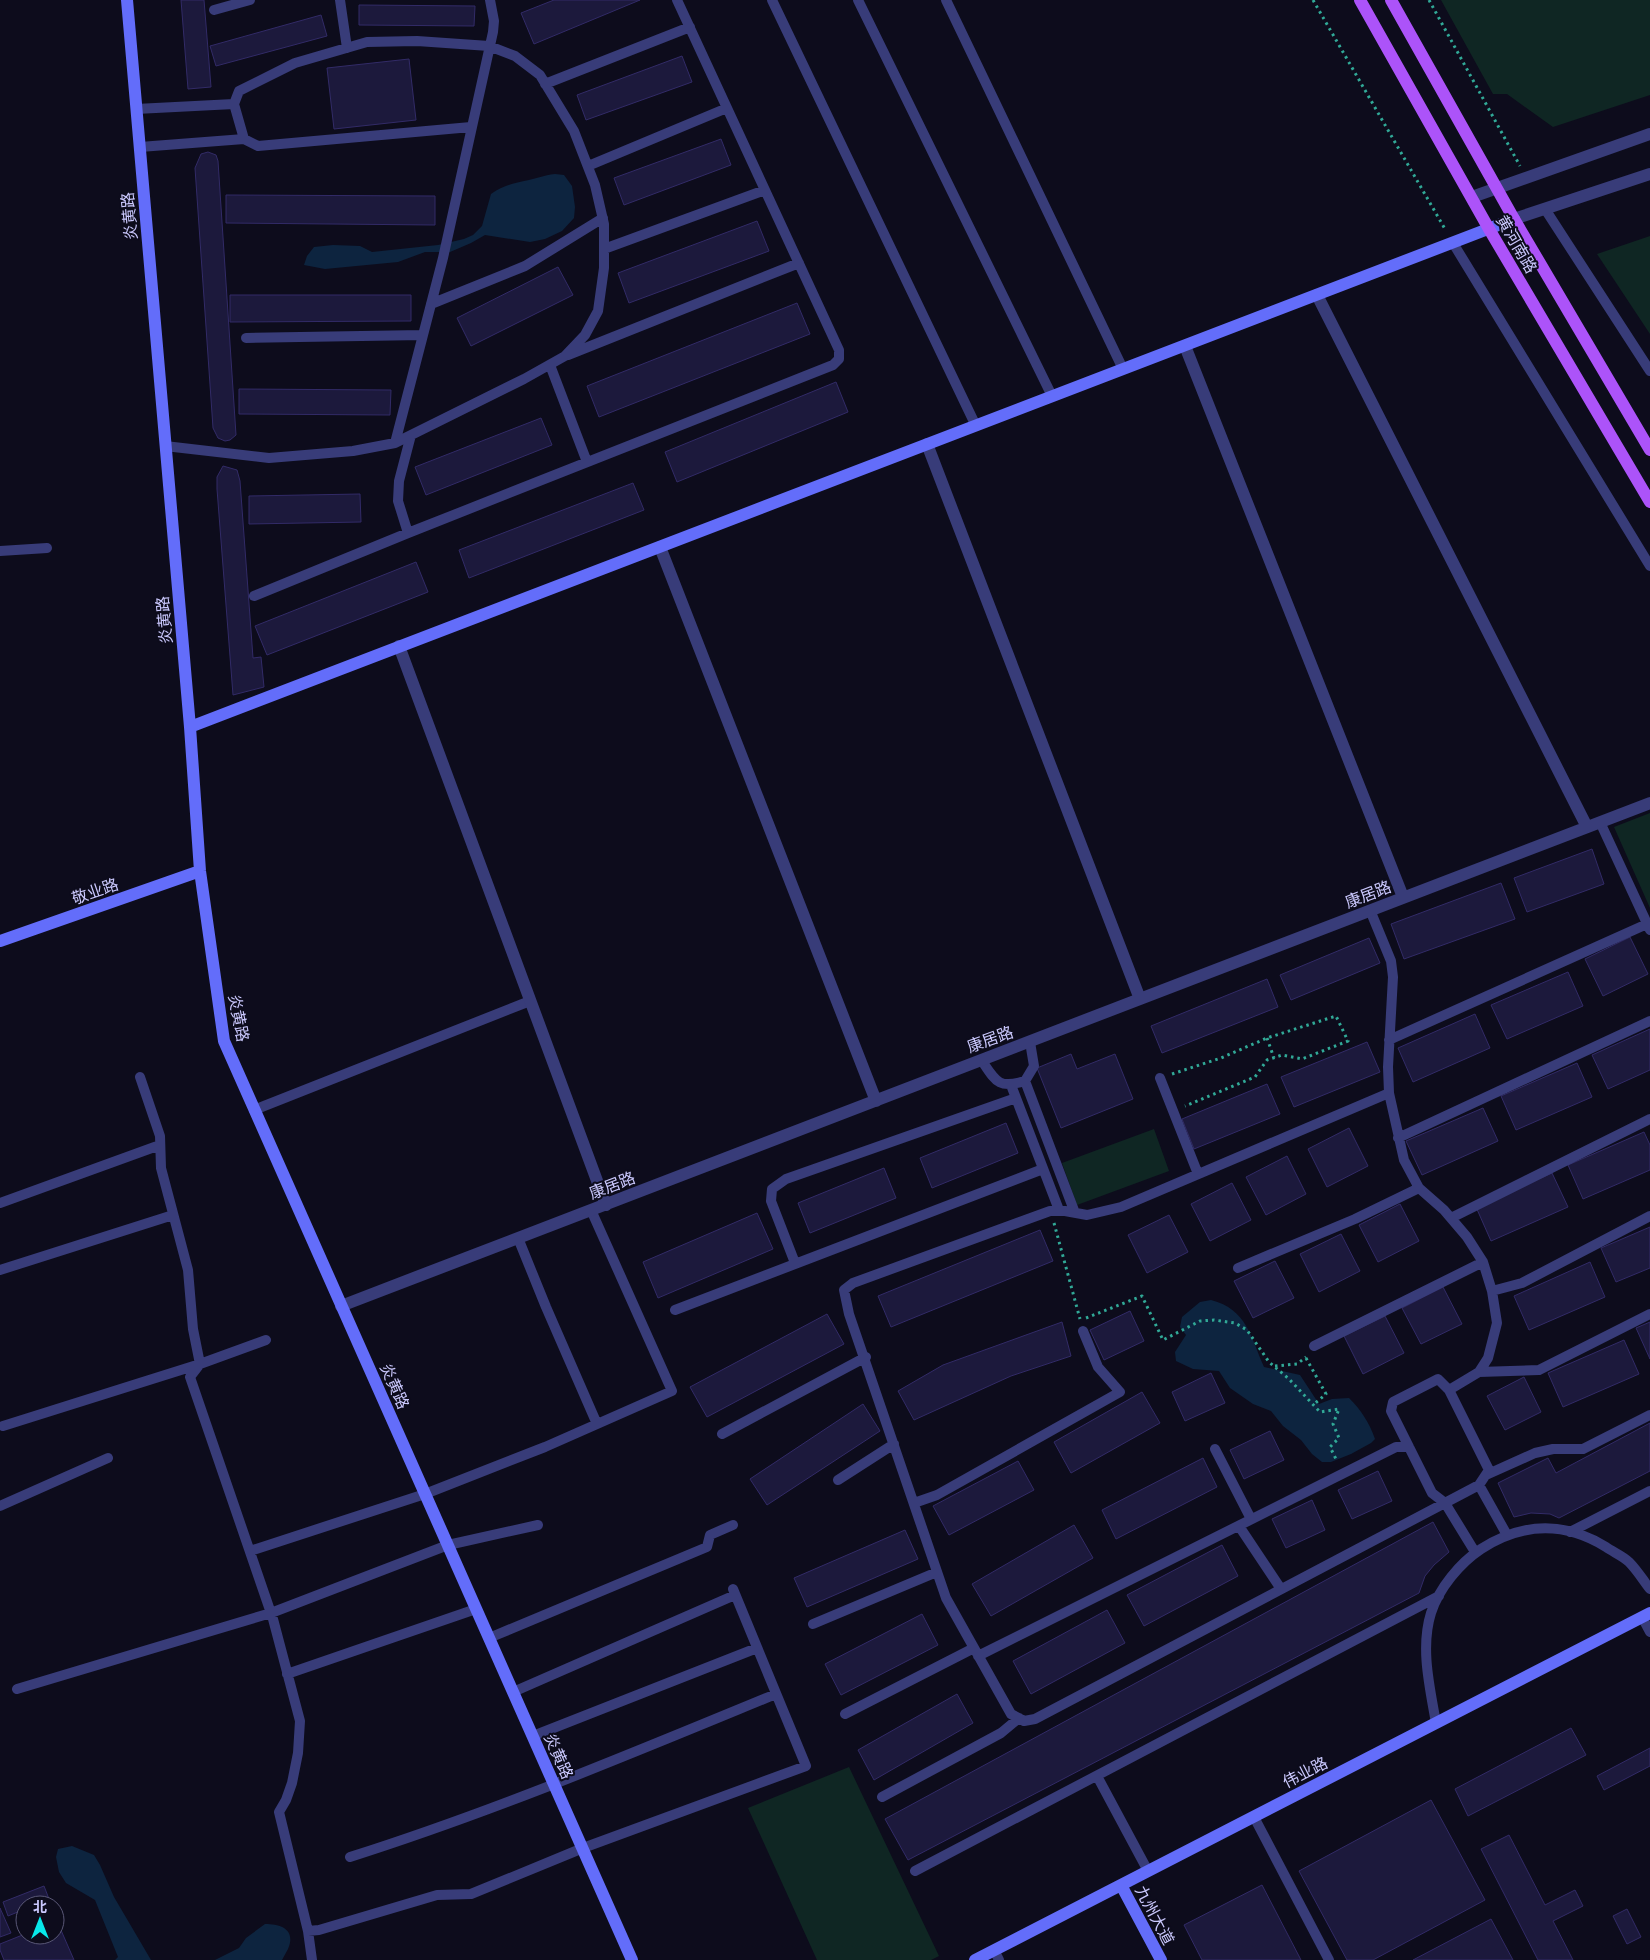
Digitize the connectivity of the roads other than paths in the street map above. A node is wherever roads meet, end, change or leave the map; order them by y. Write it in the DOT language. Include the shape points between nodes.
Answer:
graph roads {
  1 [pos="127,0"];
  2 [pos="250,0"];
  3 [pos="340,0"];
  4 [pos="491,0"];
  5 [pos="677,0"];
  6 [pos="772,0"];
  7 [pos="858,0"];
  8 [pos="946,0"];
  9 [pos="1360,0"];
  10 [pos="1391,0"];
  11 [pos="214,10"];
  12 [pos="690,27"];
  13 [pos="489,46"];
  14 [pos="347,48"];
  15 [pos="545,84"];
  16 [pos="234,104"];
  17 [pos="727,108"];
  18 [pos="136,109"];
  19 [pos="471,127"];
  20 [pos="1650,134"];
  21 [pos="244,139"];
  22 [pos="140,148"];
  23 [pos="588,166"];
  24 [pos="1650,174"];
  25 [pos="1496,188"];
  26 [pos="765,190"];
  27 [pos="1472,197"];
  28 [pos="1545,209"];
  29 [pos="603,218"];
  30 [pos="1514,219"];
  31 [pos="1489,229"];
  32 [pos="1453,243"];
  33 [pos="604,249"];
  34 [pos="798,263"];
  35 [pos="1317,295"];
  36 [pos="431,304"];
  37 [pos="423,335"];
  38 [pos="246,338"];
  39 [pos="1185,346"];
  40 [pos="565,356"];
  41 [pos="550,365"];
  42 [pos="1123,369"];
  43 [pos="1650,371"];
  44 [pos="1052,396"];
  45 [pos="976,426"];
  46 [pos="411,435"];
  47 [pos="395,443"];
  48 [pos="927,444"];
  49 [pos="166,446"];
  50 [pos="1650,450"];
  51 [pos="587,462"];
  52 [pos="1650,502"];
  53 [pos="408,533"];
  54 [pos="660,546"];
  55 [pos="47,548"];
  56 [pos="0,552"];
  57 [pos="1650,566"];
  58 [pos="254,596"];
  59 [pos="399,646"];
  60 [pos="190,727"];
  61 [pos="1650,802"];
  62 [pos="1600,822"];
  63 [pos="1587,827"];
  64 [pos="200,871"];
  65 [pos="1403,897"];
  66 [pos="1370,910"];
  67 [pos="1648,927"];
  68 [pos="0,941"];
  69 [pos="1140,999"];
  70 [pos="530,1001"];
  71 [pos="1650,1021"];
  72 [pos="1389,1040"];
  73 [pos="1030,1042"];
  74 [pos="982,1061"];
  75 [pos="140,1076"];
  76 [pos="1160,1078"];
  77 [pos="1026,1081"];
  78 [pos="1011,1086"];
  79 [pos="1389,1093"];
  80 [pos="1016,1098"];
  81 [pos="876,1100"];
  82 [pos="254,1110"];
  83 [pos="1650,1119"];
  84 [pos="1398,1138"];
  85 [pos="160,1145"];
  86 [pos="1043,1169"];
  87 [pos="1198,1174"];
  88 [pos="1420,1188"];
  89 [pos="0,1203"];
  90 [pos="606,1205"];
  91 [pos="591,1210"];
  92 [pos="1055,1211"];
  93 [pos="1075,1213"];
  94 [pos="173,1214"];
  95 [pos="1650,1216"];
  96 [pos="1451,1218"];
  97 [pos="518,1238"];
  98 [pos="1483,1262"];
  99 [pos="796,1263"];
  100 [pos="1238,1268"];
  101 [pos="0,1270"];
  102 [pos="1492,1291"];
  103 [pos="342,1306"];
  104 [pos="675,1310"];
  105 [pos="1650,1314"];
  106 [pos="1083,1331"];
  107 [pos="266,1340"];
  108 [pos="1314,1346"];
  109 [pos="864,1358"];
  110 [pos="200,1364"];
  111 [pos="1479,1372"];
  112 [pos="1450,1390"];
  113 [pos="1650,1415"];
  114 [pos="597,1424"];
  115 [pos="3,1426"];
  116 [pos="722,1434"];
  117 [pos="894,1444"];
  118 [pos="1409,1447"];
  119 [pos="1215,1449"];
  120 [pos="108,1458"];
  121 [pos="1486,1475"];
  122 [pos="838,1480"];
  123 [pos="1479,1485"];
  124 [pos="1650,1491"];
  125 [pos="425,1494"];
  126 [pos="914,1503"];
  127 [pos="1445,1503"];
  128 [pos="0,1506"];
  129 [pos="1251,1519"];
  130 [pos="538,1525"];
  131 [pos="734,1525"];
  132 [pos="1239,1526"];
  133 [pos="1570,1532"];
  134 [pos="1507,1535"];
  135 [pos="448,1545"];
  136 [pos="250,1551"];
  137 [pos="1475,1552"];
  138 [pos="937,1572"];
  139 [pos="1281,1589"];
  140 [pos="1650,1589"];
  141 [pos="1440,1596"];
  142 [pos="476,1609"];
  143 [pos="271,1613"];
  144 [pos="1646,1615"];
  145 [pos="813,1624"];
  146 [pos="1650,1632"];
  147 [pos="489,1638"];
  148 [pos="757,1648"];
  149 [pos="976,1652"];
  150 [pos="288,1674"];
  151 [pos="17,1689"];
  152 [pos="513,1692"];
  153 [pos="776,1694"];
  154 [pos="845,1714"];
  155 [pos="1019,1718"];
  156 [pos="1436,1723"];
  157 [pos="533,1736"];
  158 [pos="1098,1776"];
  159 [pos="554,1785"];
  160 [pos="882,1797"];
  161 [pos="1254,1817"];
  162 [pos="582,1848"];
  163 [pos="350,1857"];
  164 [pos="915,1871"];
  165 [pos="1148,1871"];
  166 [pos="1121,1885"];
  167 [pos="308,1931"];
  168 [pos="997,1955"];
  169 [pos="312,1960"];
  170 [pos="632,1960"];
  171 [pos="975,1960"];
  172 [pos="1161,1960"];
  173 [pos="1329,1960"];
  1 -- 18 [label="street, 炎黄路"];
  2 -- 11 [label="lane"];
  3 -- 14 [label="lane"];
  4 -- 13 [label="lane" via="494,21"];
  5 -- 12 [label="lane"];
  6 -- 45 [label="lane"];
  7 -- 44 [label="lane"];
  8 -- 42 [label="lane"];
  9 -- 27 [label="main road, 黄河南路"];
  10 -- 25 [label="main road, 黄河南路"];
  12 -- 15 [label="lane"];
  12 -- 17 [label="lane"];
  13 -- 14 [label="lane" via="417,41 367,42"];
  13 -- 15 [label="lane" via="516,56 540,75"];
  13 -- 19 [label="lane"];
  14 -- 16 [label="lane" via="295,63 239,91"];
  15 -- 23 [label="lane" via="574,131"];
  16 -- 18 [label="lane"];
  16 -- 21 [label="lane"];
  17 -- 23 [label="lane"];
  17 -- 26 [label="lane"];
  18 -- 22 [label="street, 炎黄路"];
  19 -- 21 [label="lane" via="258,146"];
  19 -- 36 [label="lane"];
  20 -- 25 [label="street"];
  21 -- 22 [label="lane"];
  22 -- 49 [label="street, 炎黄路"];
  23 -- 29 [label="lane"];
  24 -- 28 [label="street"];
  25 -- 27 [label="street"];
  25 -- 30 [label="main road, 黄河南路"];
  26 -- 33 [label="lane"];
  26 -- 34 [label="lane"];
  27 -- 31 [label="main road, 黄河南路"];
  28 -- 30 [label="street"];
  28 -- 43 [label="lane"];
  29 -- 33 [label="lane"];
  29 -- 36 [label="lane" via="525,266"];
  30 -- 31 [label="street"];
  30 -- 50 [label="main road, 黄河南路"];
  31 -- 32 [label="street"];
  31 -- 52 [label="main road, 黄河南路"];
  32 -- 35 [label="street"];
  32 -- 57 [label="lane"];
  33 -- 40 [label="lane" via="598,311 585,336"];
  34 -- 40 [label="lane"];
  34 -- 51 [label="lane" via="839,350 839,359 833,365"];
  35 -- 39 [label="street"];
  35 -- 63 [label="street"];
  36 -- 37 [label="lane"];
  37 -- 38 [label="lane"];
  37 -- 47 [label="lane"];
  39 -- 42 [label="street"];
  39 -- 65 [label="street"];
  40 -- 41 [label="lane"];
  41 -- 46 [label="lane"];
  41 -- 51 [label="lane"];
  42 -- 44 [label="street"];
  44 -- 45 [label="street"];
  45 -- 48 [label="street"];
  46 -- 47 [label="lane"];
  46 -- 53 [label="lane" via="399,480 398,501"];
  47 -- 49 [label="lane" via="353,451 269,458"];
  48 -- 54 [label="street"];
  48 -- 69 [label="street"];
  49 -- 60 [label="street, 炎黄路"];
  51 -- 53 [label="lane"];
  53 -- 58 [label="lane"];
  54 -- 59 [label="street"];
  54 -- 81 [label="street"];
  55 -- 56 [label="lane"];
  59 -- 60 [label="street"];
  59 -- 70 [label="street"];
  60 -- 64 [label="street, 炎黄路"];
  61 -- 62 [label="street, 康居路"];
  62 -- 63 [label="street, 康居路"];
  62 -- 67 [label="lane"];
  63 -- 65 [label="street, 康居路"];
  64 -- 68 [label="street, 敬业路"];
  64 -- 82 [label="street, 炎黄路" via="224,1041"];
  65 -- 66 [label="street, 康居路"];
  66 -- 69 [label="street, 康居路"];
  66 -- 72 [label="lane" via="1391,961"];
  67 -- 72 [label="lane"];
  69 -- 73 [label="street, 康居路"];
  70 -- 82 [label="lane"];
  70 -- 90 [label="street"];
  71 -- 84 [label="lane"];
  72 -- 79 [label="lane"];
  73 -- 74 [label="street, 康居路"];
  73 -- 77 [label="lane" via="1034,1066"];
  74 -- 78 [label="lane" via="995,1080"];
  74 -- 81 [label="street, 康居路"];
  75 -- 85 [label="lane" via="160,1136"];
  76 -- 87 [label="lane"];
  77 -- 78 [label="lane"];
  77 -- 93 [label="lane"];
  78 -- 80 [label="lane"];
  79 -- 84 [label="lane"];
  79 -- 87 [label="lane"];
  80 -- 86 [label="lane"];
  80 -- 99 [label="lane" via="786,1179 772,1189 771,1201"];
  81 -- 90 [label="street, 康居路"];
  82 -- 103 [label="street, 炎黄路"];
  83 -- 96 [label="lane"];
  84 -- 88 [label="lane" via="1404,1160"];
  85 -- 89 [label="lane"];
  85 -- 94 [label="lane" via="161,1168"];
  86 -- 92 [label="lane"];
  86 -- 99 [label="lane"];
  87 -- 93 [label="lane" via="1121,1207 1087,1215"];
  88 -- 96 [label="lane"];
  88 -- 100 [label="lane" via="1356,1219"];
  90 -- 91 [label="street, 康居路"];
  91 -- 97 [label="street, 康居路"];
  91 -- 114 [label="lane" via="672,1391"];
  92 -- 93 [label="lane"];
  92 -- 109 [label="lane" via="853,1283 844,1290"];
  94 -- 101 [label="lane"];
  94 -- 110 [label="lane" via="188,1270 193,1329"];
  95 -- 102 [label="lane" via="1522,1283"];
  96 -- 98 [label="lane"];
  97 -- 103 [label="street, 康居路"];
  97 -- 114 [label="lane"];
  98 -- 102 [label="lane"];
  98 -- 108 [label="lane"];
  99 -- 104 [label="lane"];
  102 -- 111 [label="lane" via="1497,1323 1488,1358"];
  103 -- 125 [label="street, 炎黄路"];
  105 -- 111 [label="lane" via="1539,1370"];
  106 -- 126 [label="lane" via="1098,1367 1120,1392 937,1495"];
  107 -- 110 [label="lane"];
  109 -- 116 [label="lane"];
  109 -- 117 [label="lane"];
  110 -- 115 [label="lane"];
  110 -- 136 [label="lane" via="190,1377"];
  111 -- 112 [label="lane"];
  112 -- 118 [label="lane" via="1438,1379 1393,1402 1391,1411"];
  112 -- 121 [label="lane" via="1489,1470"];
  113 -- 121 [label="lane" via="1583,1449 1535,1453"];
  114 -- 125 [label="lane"];
  117 -- 122 [label="lane"];
  117 -- 126 [label="lane"];
  118 -- 127 [label="lane" via="1432,1494"];
  118 -- 129 [label="lane" via="1396,1447"];
  119 -- 129 [label="lane"];
  120 -- 128 [label="lane"];
  121 -- 123 [label="lane"];
  123 -- 127 [label="lane"];
  123 -- 134 [label="lane"];
  124 -- 133 [label="lane"];
  125 -- 135 [label="street, 炎黄路"];
  125 -- 136 [label="lane"];
  126 -- 138 [label="lane"];
  127 -- 137 [label="lane"];
  127 -- 139 [label="lane"];
  129 -- 132 [label="lane"];
  130 -- 135 [label="lane"];
  131 -- 147 [label="lane" via="710,1535 707,1547"];
  132 -- 139 [label="lane"];
  132 -- 149 [label="lane"];
  133 -- 134 [label="lane" via="1531,1528"];
  133 -- 140 [label="lane" via="1591,1538 1628,1561"];
  134 -- 137 [label="lane"];
  135 -- 142 [label="street, 炎黄路"];
  135 -- 143 [label="lane"];
  136 -- 143 [label="lane"];
  137 -- 141 [label="lane" via="1447,1581"];
  138 -- 145 [label="lane"];
  138 -- 149 [label="lane" via="946,1598"];
  139 -- 155 [label="lane" via="1035,1719"];
  141 -- 156 [label="lane" via="1431,1613 1426,1644 1428,1680"];
  141 -- 158 [label="lane"];
  142 -- 147 [label="street, 炎黄路"];
  142 -- 150 [label="lane"];
  143 -- 150 [label="lane"];
  143 -- 151 [label="lane"];
  144 -- 146 [label="lane"];
  144 -- 156 [label="street, 伟业路"];
  147 -- 152 [label="street, 炎黄路"];
  148 -- 152 [label="lane" via="734,1592"];
  148 -- 153 [label="lane"];
  148 -- 157 [label="lane"];
  149 -- 154 [label="lane"];
  149 -- 155 [label="lane" via="1011,1714"];
  150 -- 167 [label="lane" via="300,1720 298,1753 292,1783 279,1812"];
  152 -- 157 [label="street, 炎黄路"];
  153 -- 159 [label="lane"];
  153 -- 162 [label="lane" via="806,1766"];
  155 -- 160 [label="lane" via="1001,1734"];
  156 -- 161 [label="street, 伟业路"];
  157 -- 159 [label="street, 炎黄路"];
  158 -- 164 [label="lane"];
  158 -- 165 [label="lane"];
  159 -- 162 [label="street, 炎黄路"];
  159 -- 163 [label="lane" via="431,1832"];
  161 -- 165 [label="street, 伟业路"];
  161 -- 173 [label="lane"];
  162 -- 167 [label="lane" via="471,1894 437,1895"];
  162 -- 170 [label="street, 炎黄路"];
  165 -- 166 [label="street, 伟业路"];
  166 -- 168 [label="street, 伟业路"];
  166 -- 172 [label="street, 九州大道"];
  167 -- 169 [label="lane"];
  168 -- 171 [label="street, 伟业路"];
}
